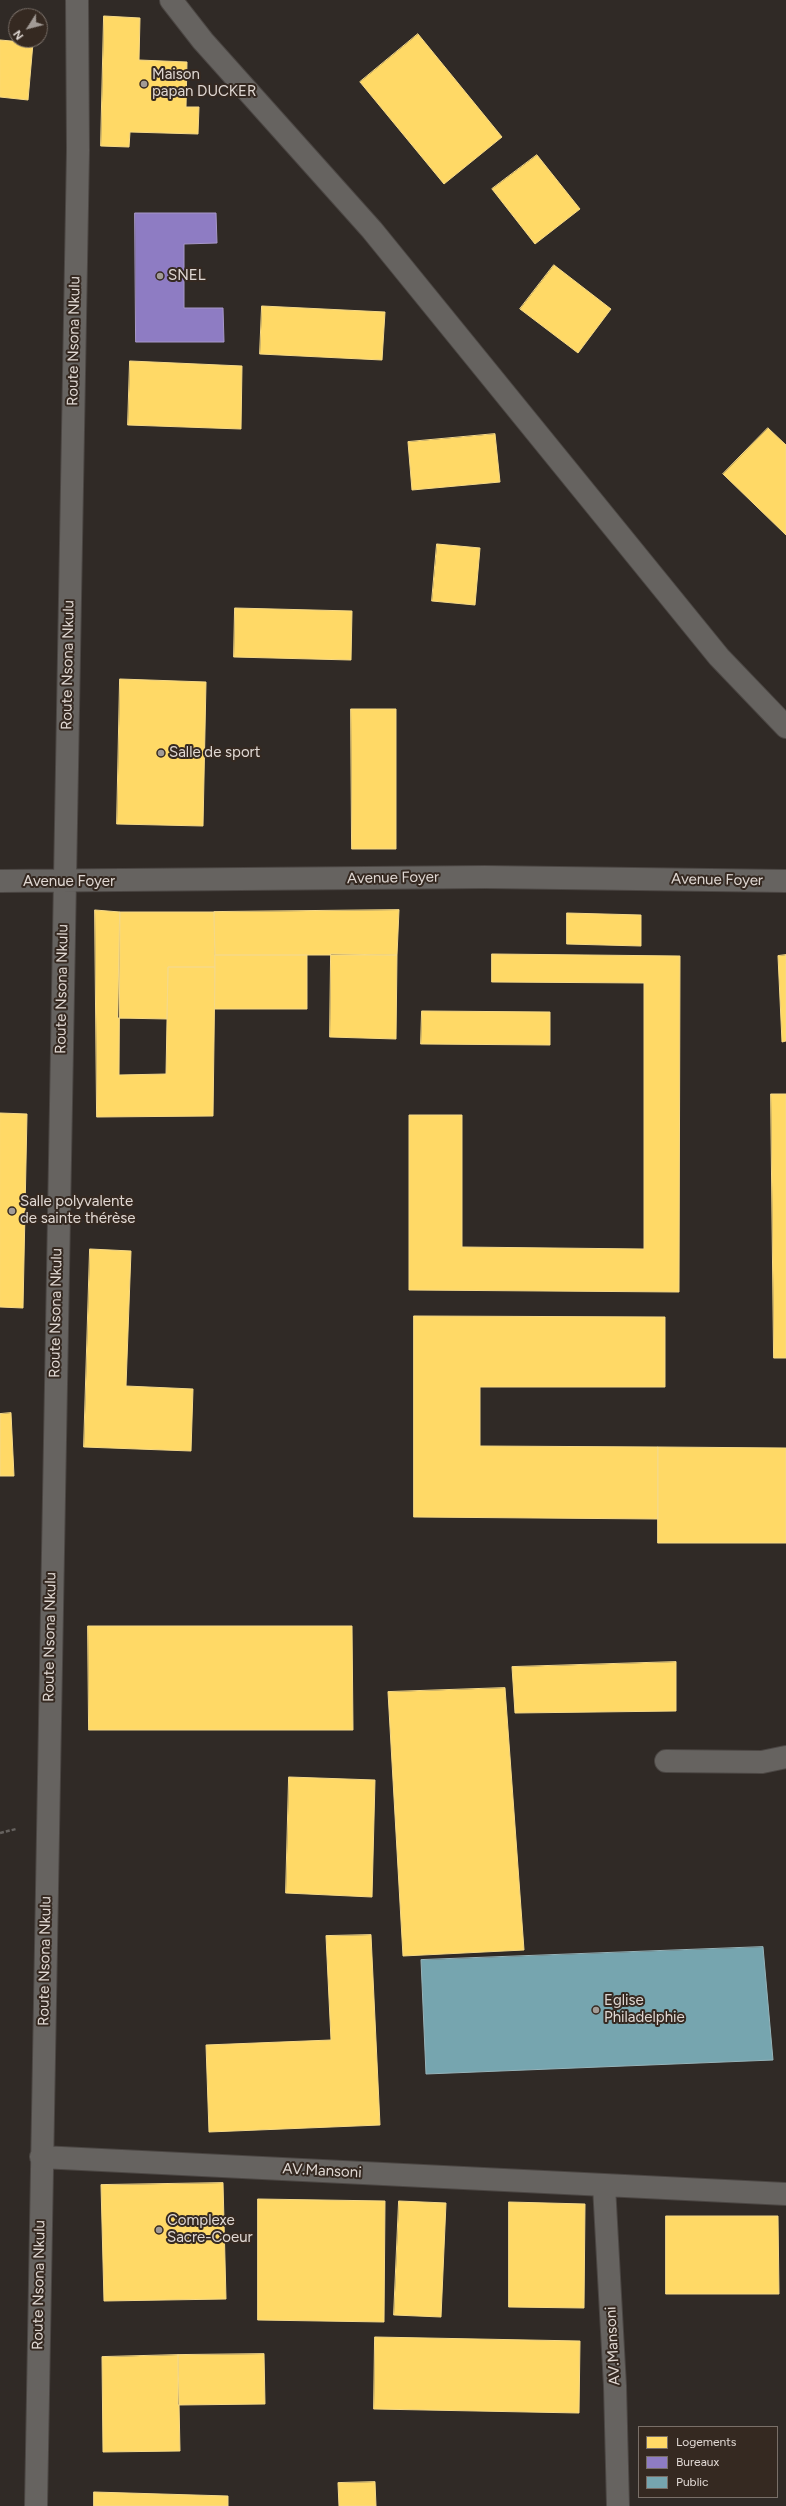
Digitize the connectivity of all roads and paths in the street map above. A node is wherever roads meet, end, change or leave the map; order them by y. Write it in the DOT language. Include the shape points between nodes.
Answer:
graph roads {
  1 [pos="76,0"];
  2 [pos="171,0"];
  3 [pos="786,727"];
  4 [pos="786,881"];
  5 [pos="0,882"];
  6 [pos="64,882"];
  7 [pos="786,1757"];
  8 [pos="666,1761"];
  9 [pos="41,2157"];
  10 [pos="604,2186"];
  11 [pos="786,2194"];
  12 [pos="36,2506"];
  13 [pos="618,2506"];
  1 -- 6 [label="street, Route Nsona Nkulu" via="78,158"];
  2 -- 3 [label="street" via="203,41 372,230 719,657"];
  4 -- 6 [label="street, Avenue Foyer" via="485,877"];
  5 -- 6 [label="street, Avenue Foyer"];
  6 -- 9 [label="street, Route Nsona Nkulu"];
  7 -- 8 [label="street" via="762,1762"];
  9 -- 10 [label="street, AV.Mansoni"];
  9 -- 12 [label="street, Route Nsona Nkulu"];
  10 -- 11 [label="street, AV.Mansoni"];
  10 -- 13 [label="street, AV.Mansoni" via="615,2386"];
}
